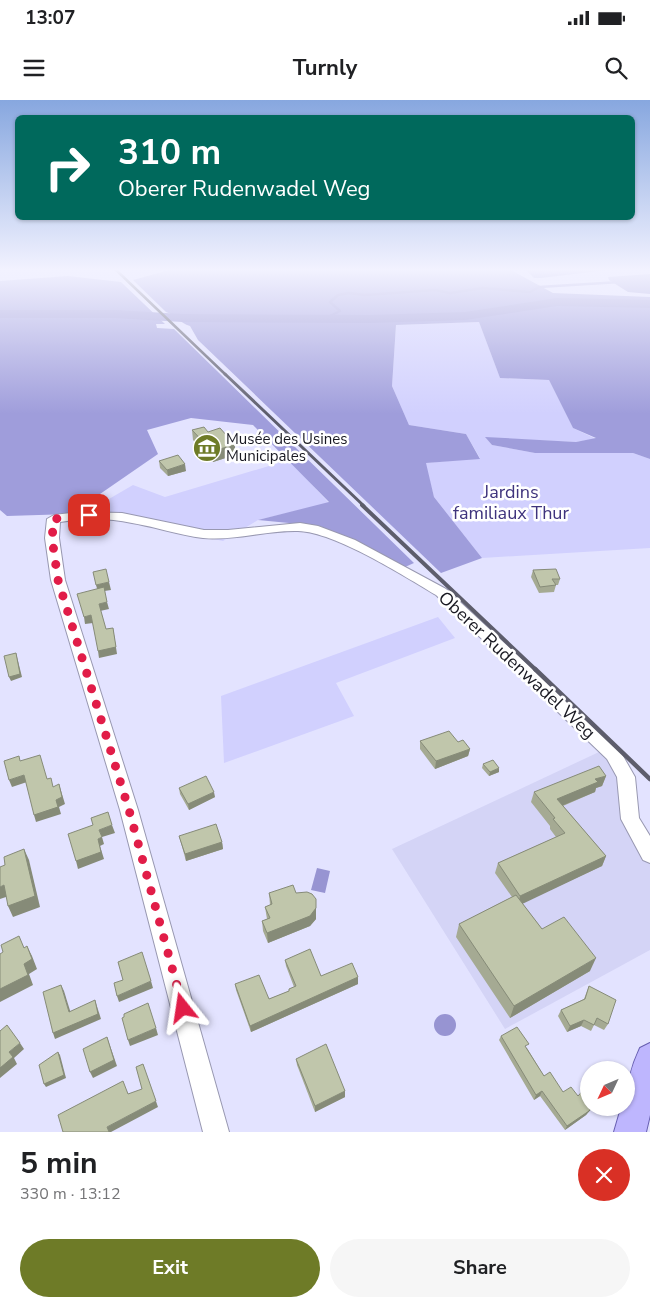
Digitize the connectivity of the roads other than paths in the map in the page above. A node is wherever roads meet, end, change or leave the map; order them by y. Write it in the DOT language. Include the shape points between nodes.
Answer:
graph roads {
  1 [pos="650,854"];
  2 [pos="650,1058"];
  3 [pos="216,1132"];
  4 [pos="630,1132"];
  1 -- 3 [label="street, Oberer Rudenwadel Weg" via="630,819 626,777 613,754 442,592 414,576 333,536 302,527 205,534 121,517 89,515 54,519 52,538 58,580 129,810"];
  2 -- 4 [label="main road"];
}
